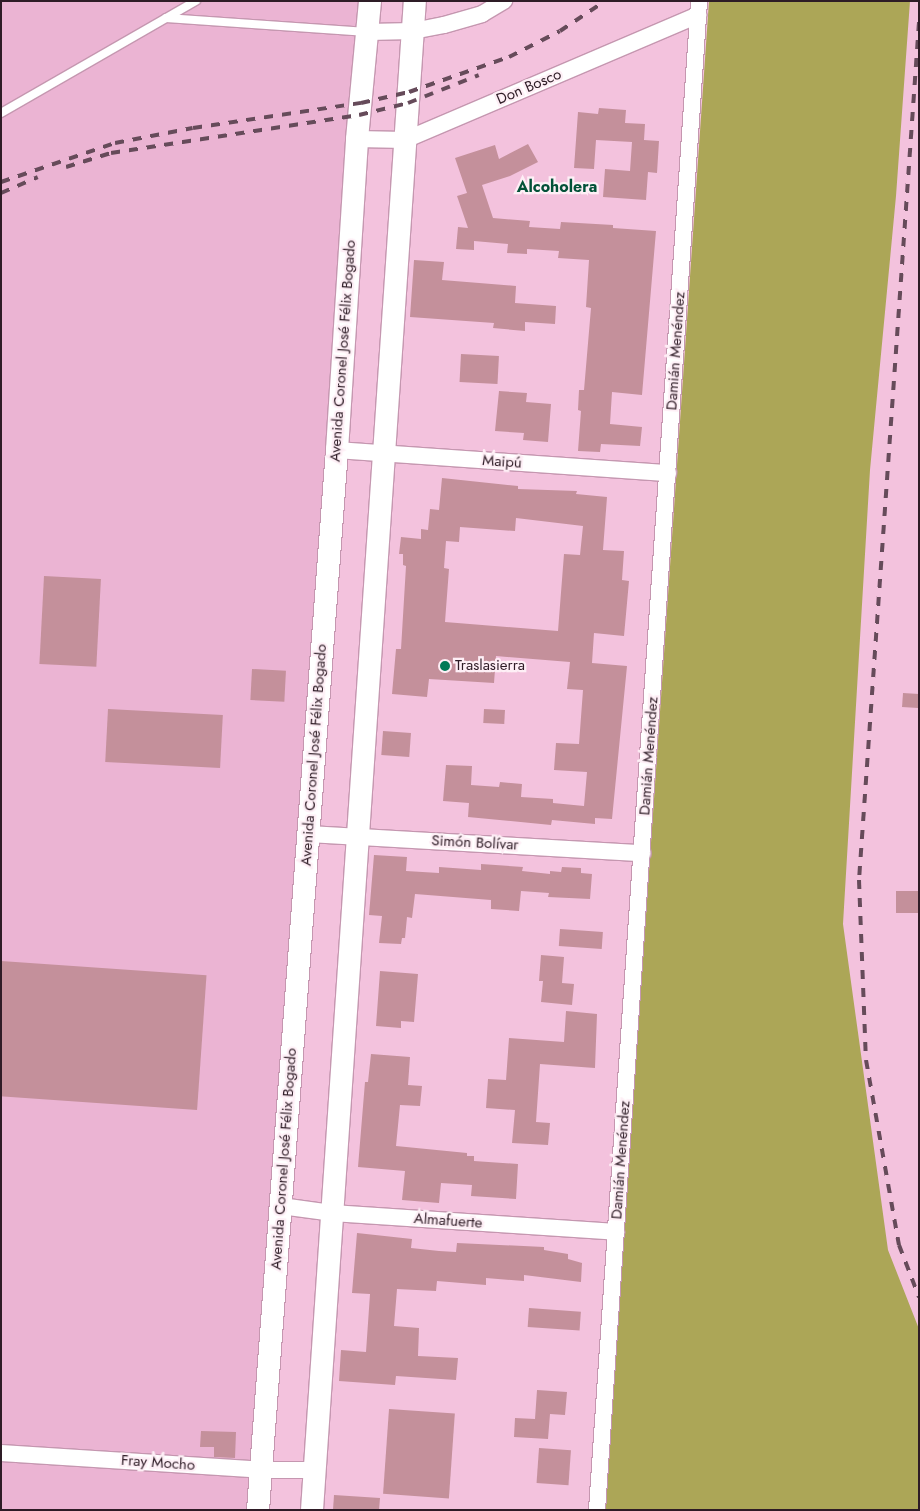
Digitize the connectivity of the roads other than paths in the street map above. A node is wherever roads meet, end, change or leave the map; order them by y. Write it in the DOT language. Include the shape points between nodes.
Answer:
graph roads {
  1 [pos="196,1"];
  2 [pos="370,1"];
  3 [pos="415,1"];
  4 [pos="504,1"];
  5 [pos="698,8"];
  6 [pos="164,18"];
  7 [pos="413,31"];
  8 [pos="368,32"];
  9 [pos="1,113"];
  10 [pos="357,139"];
  11 [pos="405,140"];
  12 [pos="337,450"];
  13 [pos="384,454"];
  14 [pos="668,472"];
  15 [pos="308,834"];
  16 [pos="358,836"];
  17 [pos="642,853"];
  18 [pos="281,1206"];
  19 [pos="332,1213"];
  20 [pos="616,1232"];
  21 [pos="1,1453"];
  22 [pos="261,1470"];
  23 [pos="315,1470"];
  24 [pos="258,1510"];
  25 [pos="312,1510"];
  26 [pos="597,1510"];
  1 -- 6 [label="lane"];
  2 -- 8 [label="main road, Avenida Coronel José Félix Bogado"];
  3 -- 7 [label="main road"];
  4 -- 7 [label="street" via="482,14 444,26"];
  5 -- 11 [label="street, Don Bosco"];
  5 -- 14 [label="street, Damián Menéndez"];
  6 -- 8 [label="lane"];
  6 -- 9 [label="lane"];
  7 -- 8 [label="street"];
  7 -- 11 [label="main road"];
  8 -- 10 [label="main road, Avenida Coronel José Félix Bogado"];
  10 -- 11 [label="street, Don Bosco"];
  10 -- 12 [label="main road, Avenida Coronel José Félix Bogado"];
  11 -- 13 [label="main road"];
  12 -- 13 [label="street, Maipú"];
  12 -- 15 [label="main road, Avenida Coronel José Félix Bogado"];
  13 -- 14 [label="street, Maipú"];
  13 -- 16 [label="main road"];
  14 -- 17 [label="street, Damián Menéndez"];
  15 -- 16 [label="street, Simón Bolívar"];
  15 -- 18 [label="main road, Avenida Coronel José Félix Bogado"];
  16 -- 17 [label="street, Simón Bolívar"];
  16 -- 19 [label="main road"];
  17 -- 20 [label="street, Damián Menéndez"];
  18 -- 19 [label="street, Almafuerte"];
  18 -- 22 [label="main road, Avenida Coronel José Félix Bogado"];
  19 -- 20 [label="street, Almafuerte"];
  19 -- 23 [label="main road"];
  20 -- 26 [label="street, Damián Menéndez"];
  21 -- 22 [label="street, Fray Mocho"];
  22 -- 23 [label="street, Fray Mocho"];
  22 -- 24 [label="main road, Avenida Coronel José Félix Bogado"];
  23 -- 25 [label="main road"];
}
